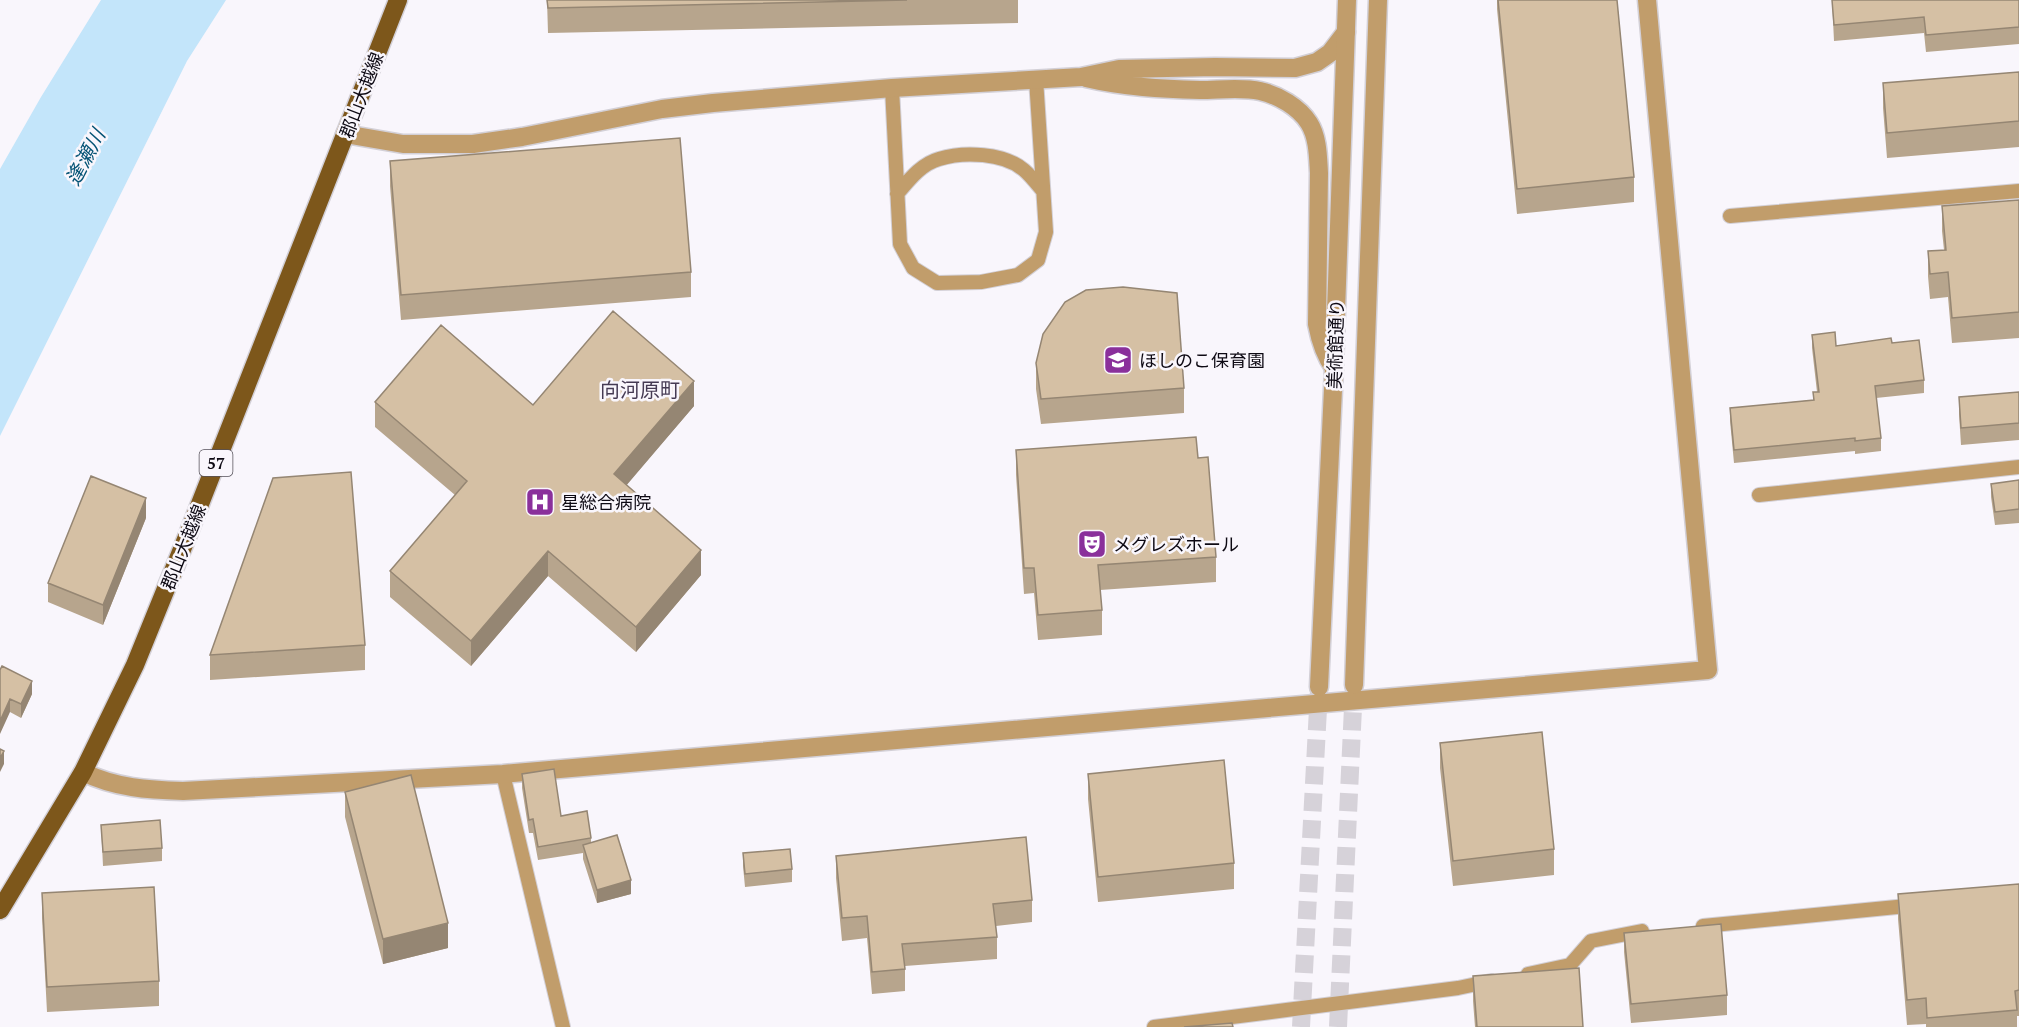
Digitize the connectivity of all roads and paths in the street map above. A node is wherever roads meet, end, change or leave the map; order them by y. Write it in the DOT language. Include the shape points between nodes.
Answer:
graph roads {
  1 [pos="398,0"];
  2 [pos="1347,0"];
  3 [pos="1378,0"];
  4 [pos="1647,0"];
  5 [pos="1346,32"];
  6 [pos="1081,77"];
  7 [pos="1036,79"];
  8 [pos="892,88"];
  9 [pos="345,134"];
  10 [pos="1043,190"];
  11 [pos="2019,191"];
  12 [pos="897,194"];
  13 [pos="1730,216"];
  14 [pos="1334,368"];
  15 [pos="2019,467"];
  16 [pos="1759,495"];
  17 [pos="1354,685"];
  18 [pos="1319,687"];
  19 [pos="83,772"];
  20 [pos="503,774"];
  21 [pos="1931,904"];
  22 [pos="0,910"];
  23 [pos="1693,927"];
  24 [pos="1657,930"];
  25 [pos="563,1027"];
  26 [pos="1154,1027"];
  1 -- 9 [label="main road, 郡山大越線 / 57"];
  2 -- 5 [label="street, 美術館通り"];
  3 -- 17 [label="street, 美術館通り"];
  4 -- 20 [label="street" via="1708,670"];
  5 -- 6 [label="street" via="1330,53 1307,66 1119,69"];
  5 -- 14 [label="street, 美術館通り"];
  6 -- 7 [label="street"];
  6 -- 14 [label="street" via="1117,86 1258,90 1277,96 1310,124 1319,173 1317,324 1320,341"];
  7 -- 8 [label="street"];
  7 -- 10 [label="lane"];
  8 -- 9 [label="street" via="662,109 473,144 403,144"];
  8 -- 12 [label="lane"];
  9 -- 19 [label="main road, 郡山大越線 / 57" via="166,590"];
  10 -- 12 [label="lane" via="1023,169 1000,158 969,154 938,159 916,172"];
  10 -- 12 [label="lane" via="1046,232 1038,260 1018,275 970,283 938,283 913,268 900,244"];
  11 -- 13 [label="lane"];
  14 -- 18 [label="street, 美術館通り"];
  15 -- 16 [label="lane"];
  19 -- 20 [label="street" via="109,783 183,791"];
  19 -- 22 [label="main road, 郡山大越線 / 57"];
  20 -- 25 [label="lane"];
  21 -- 23 [label="lane"];
  24 -- 26 [label="lane" via="1591,941 1570,965 1458,988"];
}
